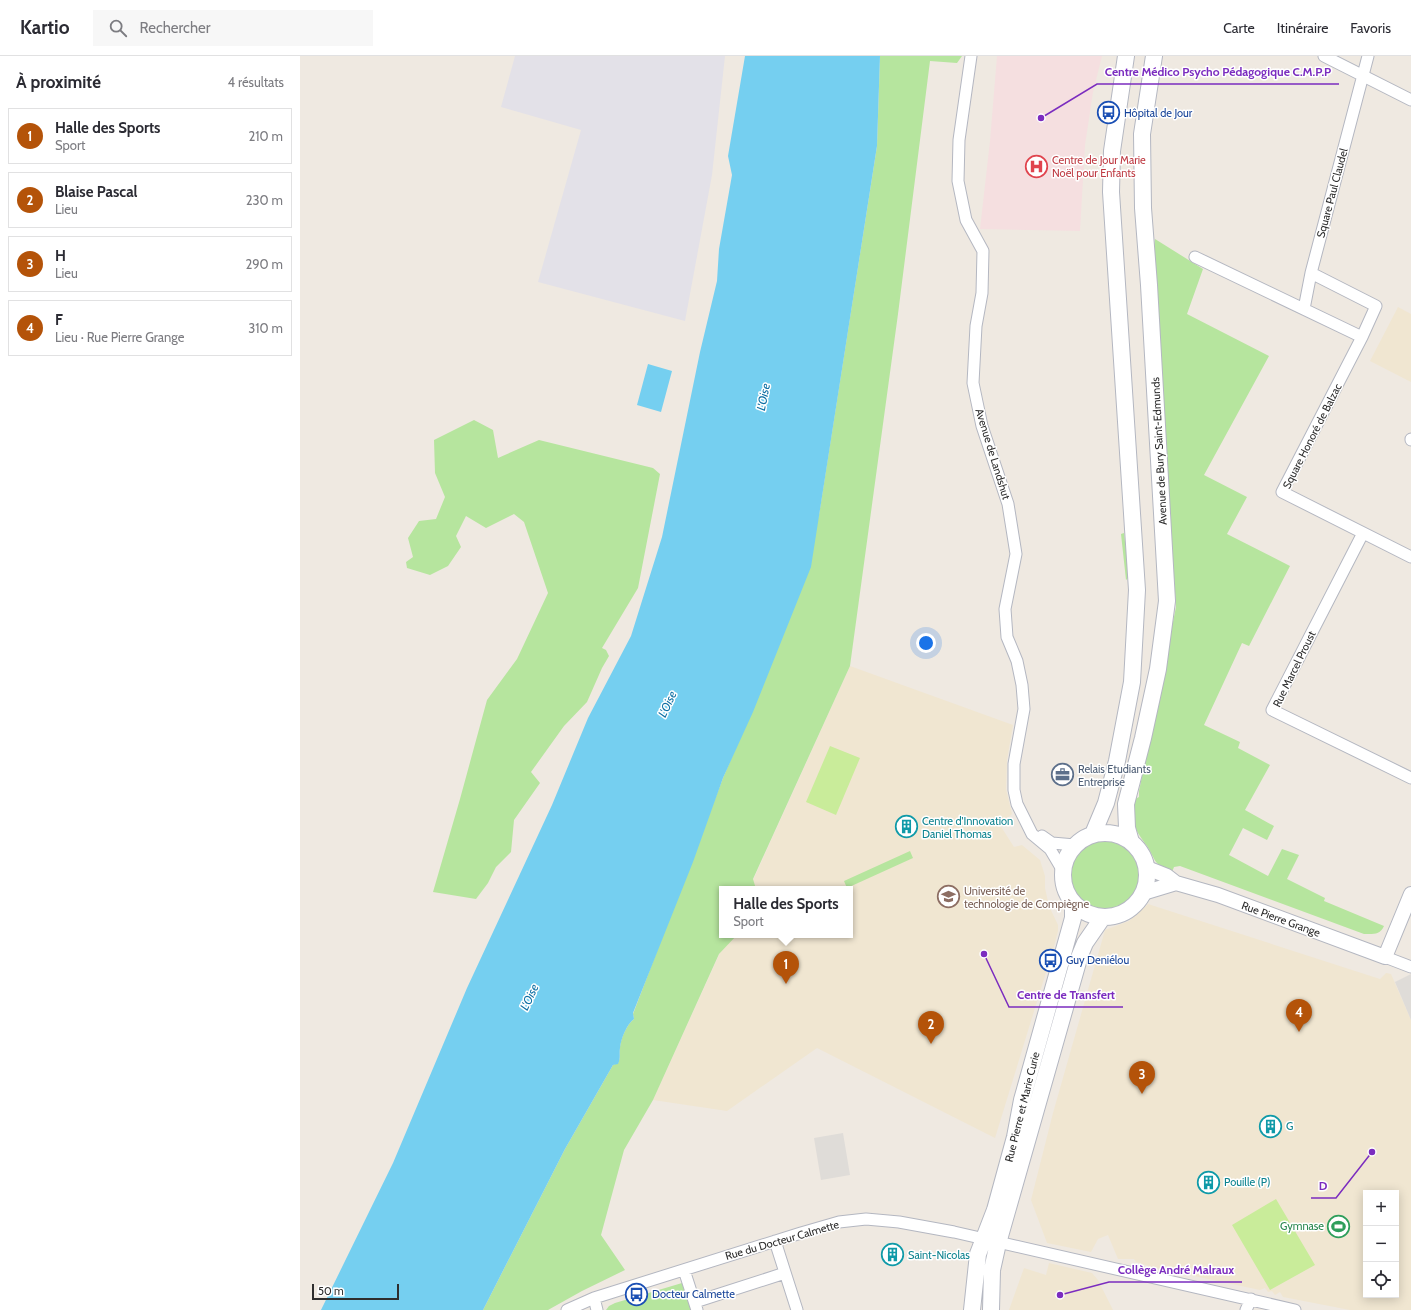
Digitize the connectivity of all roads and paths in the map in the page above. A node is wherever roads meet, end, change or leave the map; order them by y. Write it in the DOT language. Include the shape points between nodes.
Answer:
graph roads {
  1 [pos="971,56"];
  2 [pos="1126,56"];
  3 [pos="1154,56"];
  4 [pos="1324,56"];
  5 [pos="1368,56"];
  6 [pos="1364,76"];
  7 [pos="1411,100"];
  8 [pos="1195,257"];
  9 [pos="1311,273"];
  10 [pos="1304,310"];
  11 [pos="1362,337"];
  12 [pos="1363,533"];
  13 [pos="1411,558"];
  14 [pos="1411,778"];
  15 [pos="1028,827"];
  16 [pos="1093,834"];
  17 [pos="1131,842"];
  18 [pos="1075,845"];
  19 [pos="1147,868"];
  20 [pos="1062,871"];
  21 [pos="1176,882"];
  22 [pos="1143,893"];
  23 [pos="1411,894"];
  24 [pos="1073,903"];
  25 [pos="1103,917"];
  26 [pos="1384,957"];
  27 [pos="1411,967"];
  28 [pos="775,1241"];
  29 [pos="991,1241"];
  30 [pos="684,1270"];
  31 [pos="785,1272"];
  32 [pos="594,1298"];
  33 [pos="1251,1299"];
  34 [pos="696,1306"];
  35 [pos="567,1310"];
  36 [pos="597,1310"];
  37 [pos="797,1310"];
  38 [pos="972,1310"];
  39 [pos="991,1310"];
  40 [pos="1246,1310"];
  41 [pos="1294,1310"];
  1 -- 15 [label="street, Avenue de Landshut" via="959,140 958,181 966,220 983,251 982,293 976,326 973,383 982,426 1008,504 1016,554 1005,609 1007,637 1022,685 1024,709 1014,764 1014,790 1017,804"];
  2 -- 16 [label="main road" via="1112,151 1111,192 1137,590 1136,614 1132,682 1117,761 1106,803"];
  3 -- 17 [label="main road, Avenue de Bury Saint-Edmunds" via="1142,134 1143,208 1167,601 1158,669 1126,804 1127,828"];
  4 -- 6 [label="street"];
  5 -- 6 [label="street, Square Paul Claudel"];
  6 -- 7 [label="street"];
  6 -- 9 [label="street, Square Paul Claudel"];
  8 -- 10 [label="street"];
  9 -- 10 [label="street, Square Paul Claudel"];
  9 -- 11 [label="street" via="1376,306"];
  10 -- 11 [label="street"];
  11 -- 12 [label="street, Square Honoré de Balzac" via="1282,492"];
  12 -- 13 [label="street, Square Honoré de Balzac"];
  12 -- 14 [label="street, Rue Marcel Proust" via="1272,710"];
  15 -- 18 [label="street" via="1052,843"];
  15 -- 20 [label="street, Avenue de Landshut" via="1032,834 1050,849"];
  16 -- 17 [label="main road" via="1119,835"];
  16 -- 18 [label="main road"];
  17 -- 19 [label="main road" via="1141,854"];
  18 -- 20 [label="main road"];
  19 -- 21 [label="street, Rue Pierre Grange"];
  19 -- 22 [label="main road" via="1147,881"];
  20 -- 24 [label="main road" via="1066,893"];
  21 -- 22 [label="street"];
  21 -- 26 [label="street, Rue Pierre Grange" via="1218,895"];
  22 -- 25 [label="main road" via="1127,911 1116,916"];
  23 -- 26 [label="street"];
  24 -- 25 [label="main road" via="1082,911"];
  24 -- 29 [label="main road, Rue Pierre et Marie Curie" via="1073,918 1022,1100 1016,1137 995,1210"];
  25 -- 29 [label="main road, Rue Pierre et Marie Curie" via="1080,955"];
  26 -- 27 [label="street"];
  28 -- 29 [label="street, Rue du Docteur Calmette" via="839,1222 866,1219 899,1222"];
  28 -- 30 [label="street, Rue du Docteur Calmette"];
  28 -- 31 [label="street"];
  29 -- 33 [label="street, Rue du Docteur Calmette"];
  29 -- 38 [label="main road, Rue Pierre et Marie Curie" via="976,1265"];
  29 -- 39 [label="main road, Rue Pierre et Marie Curie"];
  30 -- 32 [label="street, Rue du Docteur Calmette"];
  30 -- 34 [label="street"];
  31 -- 34 [label="street"];
  31 -- 37 [label="street"];
  32 -- 35 [label="street, Rue du Docteur Calmette"];
  32 -- 36 [label="street"];
  33 -- 40 [label="street"];
  33 -- 41 [label="street, Rue du Docteur Calmette"];
}
